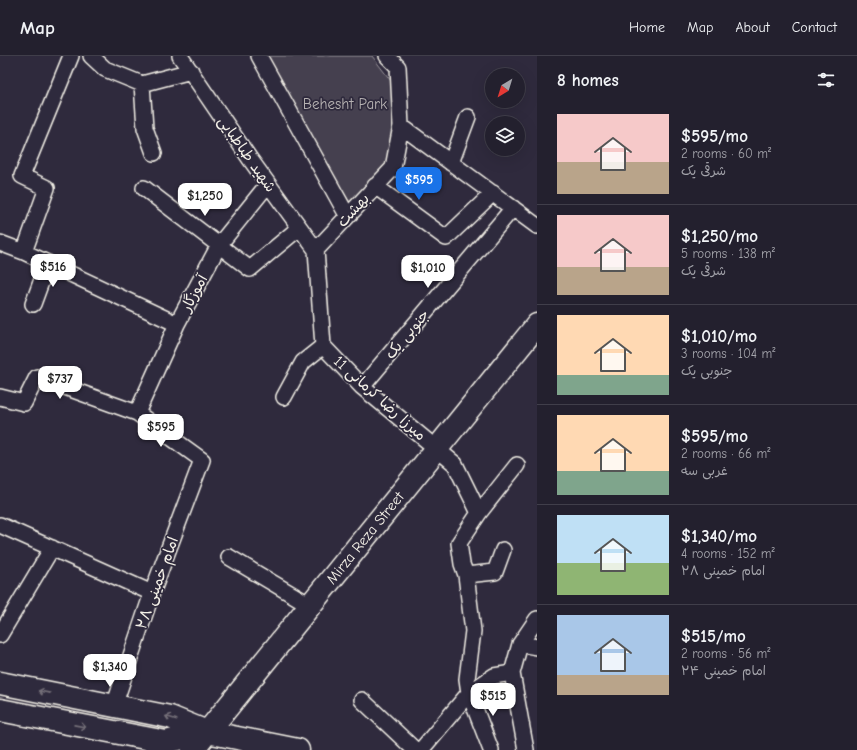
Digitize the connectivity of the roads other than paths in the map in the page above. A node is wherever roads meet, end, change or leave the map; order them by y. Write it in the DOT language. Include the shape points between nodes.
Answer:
graph roads {
  1 [pos="71,56"];
  2 [pos="91,56"];
  3 [pos="180,56"];
  4 [pos="259,56"];
  5 [pos="387,56"];
  6 [pos="191,71"];
  7 [pos="142,84"];
  8 [pos="468,117"];
  9 [pos="401,126"];
  10 [pos="154,153"];
  11 [pos="451,163"];
  12 [pos="268,184"];
  13 [pos="376,186"];
  14 [pos="144,188"];
  15 [pos="492,193"];
  16 [pos="513,208"];
  17 [pos="347,215"];
  18 [pos="537,226"];
  19 [pos="298,228"];
  20 [pos="0,243"];
  21 [pos="219,245"];
  22 [pos="316,250"];
  23 [pos="24,252"];
  24 [pos="48,263"];
  25 [pos="33,304"];
  26 [pos="177,324"];
  27 [pos="537,325"];
  28 [pos="322,346"];
  29 [pos="362,387"];
  30 [pos="0,396"];
  31 [pos="284,398"];
  32 [pos="137,413"];
  33 [pos="438,449"];
  34 [pos="517,465"];
  35 [pos="479,513"];
  36 [pos="0,525"];
  37 [pos="52,548"];
  38 [pos="503,550"];
  39 [pos="229,557"];
  40 [pos="466,575"];
  41 [pos="152,593"];
  42 [pos="310,605"];
  43 [pos="537,619"];
  44 [pos="0,635"];
  45 [pos="520,644"];
  46 [pos="537,647"];
  47 [pos="512,673"];
  48 [pos="0,683"];
  49 [pos="469,693"];
  50 [pos="362,700"];
  51 [pos="114,706"];
  52 [pos="0,710"];
  53 [pos="207,732"];
  54 [pos="193,750"];
  55 [pos="298,750"];
  56 [pos="416,750"];
  57 [pos="420,750"];
  58 [pos="491,750"];
  59 [pos="526,750"];
  1 -- 23 [label="street" via="22,176 46,188"];
  2 -- 7 [label="street" via="105,69"];
  3 -- 6 [label="street, شهید طباطبایی"];
  4 -- 17 [label="street"];
  5 -- 9 [label="street, بهشت" via="398,67"];
  6 -- 7 [label="street"];
  6 -- 12 [label="street, شهید طباطبایی"];
  7 -- 10 [label="street" via="145,128"];
  8 -- 11 [label="street"];
  9 -- 11 [label="street"];
  9 -- 13 [label="street, بهشت" via="393,168"];
  11 -- 15 [label="street"];
  12 -- 19 [label="street, شهید طباطبایی"];
  12 -- 21 [label="street, آموزگار"];
  13 -- 15 [label="street" via="446,238"];
  13 -- 17 [label="street, بهشت"];
  14 -- 21 [label="street"];
  15 -- 16 [label="street"];
  16 -- 18 [label="street"];
  16 -- 29 [label="street, جنوبی یک"];
  17 -- 22 [label="street, بهشت"];
  19 -- 21 [label="street" via="250,269"];
  19 -- 22 [label="street, شهید طباطبایی"];
  20 -- 23 [label="street"];
  21 -- 26 [label="street, آموزگار"];
  22 -- 28 [label="street, میرزا رضا کرمانی 11"];
  23 -- 24 [label="street"];
  24 -- 25 [label="street"];
  24 -- 26 [label="street"];
  26 -- 32 [label="street, آموزگار"];
  27 -- 33 [label="main road, Mirza Reza Street"];
  28 -- 29 [label="street, میرزا رضا کرمانی 11"];
  28 -- 31 [label="street" via="303,362"];
  29 -- 33 [label="street, میرزا رضا کرمانی 11"];
  30 -- 32 [label="street" via="24,402 37,377"];
  32 -- 41 [label="street, امام خمینی ۲۸" via="202,460"];
  33 -- 35 [label="street, میرزا رضا کرمانی 11" via="455,464"];
  33 -- 42 [label="main road, Mirza Reza Street"];
  34 -- 35 [label="street"];
  35 -- 40 [label="street" via="459,543"];
  36 -- 37 [label="street"];
  37 -- 41 [label="street"];
  37 -- 44 [label="street"];
  38 -- 40 [label="street" via="495,572"];
  39 -- 42 [label="street"];
  40 -- 49 [label="street" via="473,631 467,680"];
  41 -- 51 [label="street, امام خمینی ۲۸"];
  42 -- 53 [label="main road, Mirza Reza Street"];
  43 -- 45 [label="street"];
  45 -- 46 [label="street"];
  45 -- 47 [label="street"];
  47 -- 49 [label="street" via="494,676"];
  47 -- 59 [label="street"];
  51 -- 48 [label="main road, one-way"];
  49 -- 57 [label="street"];
  49 -- 58 [label="street"];
  50 -- 56 [label="street"];
  53 -- 51 [label="main road, one-way" via="170,717"];
  52 -- 53 [label="main road, one-way" via="166,742"];
  53 -- 54 [label="main road, Mirza Reza Street"];
  53 -- 55 [label="main road"];
}
